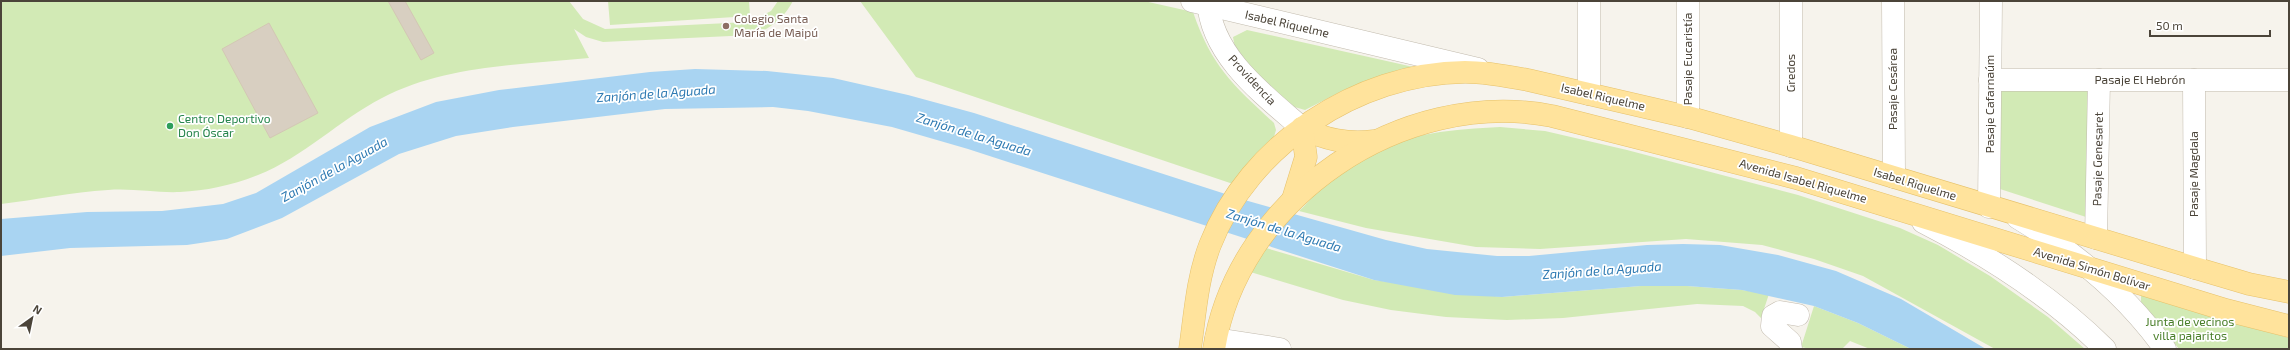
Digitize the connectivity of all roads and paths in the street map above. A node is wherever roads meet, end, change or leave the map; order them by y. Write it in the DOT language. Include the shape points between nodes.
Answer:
graph roads {
  1 [pos="1589,1"];
  2 [pos="1688,1"];
  3 [pos="1790,1"];
  4 [pos="1893,1"];
  5 [pos="1991,1"];
  6 [pos="1202,2"];
  7 [pos="1502,75"];
  8 [pos="1990,80"];
  9 [pos="2099,80"];
  10 [pos="2194,80"];
  11 [pos="2289,80"];
  12 [pos="1589,94"];
  13 [pos="1688,117"];
  14 [pos="1302,128"];
  15 [pos="1379,140"];
  16 [pos="1791,146"];
  17 [pos="1894,177"];
  18 [pos="1290,203"];
  19 [pos="1896,209"];
  20 [pos="1999,210"];
  21 [pos="2096,238"];
  22 [pos="2195,268"];
  23 [pos="2094,270"];
  24 [pos="2289,292"];
  25 [pos="1798,316"];
  26 [pos="2289,326"];
  27 [pos="1215,344"];
  28 [pos="1190,349"];
  29 [pos="1280,349"];
  30 [pos="1791,349"];
  31 [pos="2105,349"];
  32 [pos="2165,349"];
  1 -- 12 [label="street"];
  2 -- 13 [label="street, Pasaje Eucaristía"];
  3 -- 16 [label="street, Gredos"];
  4 -- 17 [label="street, Pasaje Cesárea"];
  5 -- 8 [label="street, Pasaje Cafarnaúm"];
  6 -- 7 [label="street, Isabel Riquelme"];
  6 -- 14 [label="street, Providencia" via="1219,40 1234,64 1269,100"];
  7 -- 12 [label="main road, Isabel Riquelme"];
  7 -- 14 [label="main road" via="1465,72 1397,83 1353,99"];
  8 -- 9 [label="street, Pasaje El Hebrón"];
  8 -- 20 [label="street, Pasaje Cafarnaúm"];
  9 -- 10 [label="street, Pasaje El Hebrón"];
  9 -- 21 [label="street, Pasaje Genesaret"];
  10 -- 11 [label="street, Pasaje El Hebrón"];
  10 -- 22 [label="street, Pasaje Magdala"];
  12 -- 13 [label="main road, Isabel Riquelme"];
  13 -- 16 [label="main road, Isabel Riquelme"];
  14 -- 15 [label="main road" via="1334,141 1356,143"];
  14 -- 18 [label="main road" via="1305,161"];
  14 -- 28 [label="main road" via="1246,182 1211,244 1197,292"];
  15 -- 18 [label="main road" via="1333,167"];
  15 -- 19 [label="main road, Avenida Isabel Riquelme" via="1418,124 1462,114 1515,111 1552,116 1738,162"];
  16 -- 17 [label="main road, Isabel Riquelme"];
  17 -- 20 [label="main road, Isabel Riquelme"];
  18 -- 27 [label="main road" via="1246,260 1229,293"];
  19 -- 23 [label="main road, Avenida Simón Bolívar"];
  19 -- 31 [label="street, Avenida Isabel Riquelme" via="1954,239 2016,277 2067,314"];
  20 -- 21 [label="main road"];
  20 -- 23 [label="street" via="2048,236"];
  21 -- 22 [label="main road"];
  22 -- 24 [label="main road"];
  23 -- 26 [label="main road, Avenida Simón Bolívar" via="2226,310"];
  23 -- 32 [label="street" via="2128,302"];
  25 -- 30 [label="street" via="1780,312 1773,316 1772,326 1790,342"];
  27 -- 29 [label="street"];
}
